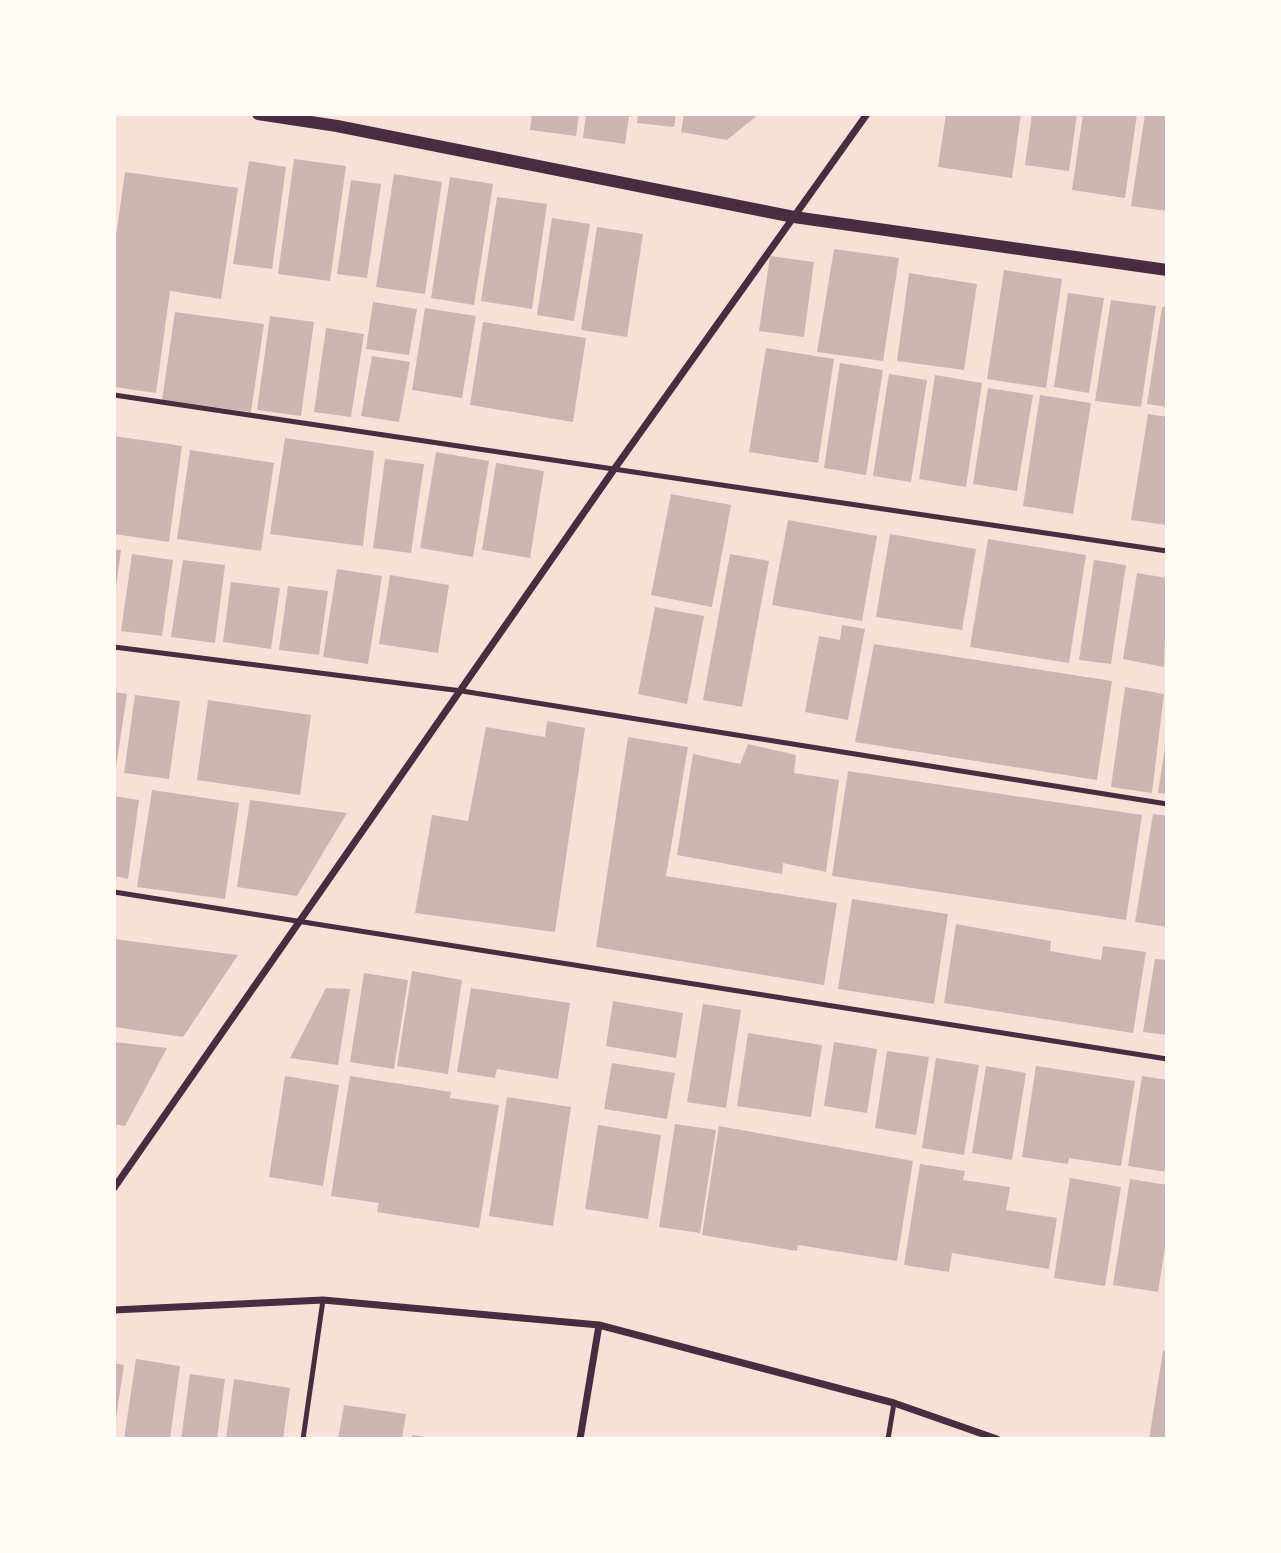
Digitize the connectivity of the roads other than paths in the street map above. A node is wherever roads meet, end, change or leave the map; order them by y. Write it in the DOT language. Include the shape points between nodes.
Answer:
graph roads {
  1 [pos="258,114"];
  2 [pos="867,114"];
  3 [pos="338,120"];
  4 [pos="794,216"];
  5 [pos="1167,270"];
  6 [pos="114,395"];
  7 [pos="615,468"];
  8 [pos="1167,551"];
  9 [pos="114,647"];
  10 [pos="462,691"];
  11 [pos="1167,804"];
  12 [pos="114,892"];
  13 [pos="300,922"];
  14 [pos="1167,1059"];
  15 [pos="114,1188"];
  16 [pos="323,1300"];
  17 [pos="114,1310"];
  18 [pos="599,1325"];
  19 [pos="894,1403"];
  20 [pos="303,1439"];
  21 [pos="580,1439"];
  22 [pos="888,1439"];
  23 [pos="997,1439"];
  1 -- 3 [label="street"];
  2 -- 4 [label="street"];
  3 -- 4 [label="street"];
  4 -- 5 [label="street"];
  4 -- 7 [label="street"];
  6 -- 7 [label="lane"];
  7 -- 8 [label="lane"];
  7 -- 10 [label="street"];
  9 -- 10 [label="lane"];
  10 -- 11 [label="lane"];
  10 -- 13 [label="street"];
  12 -- 13 [label="lane"];
  13 -- 14 [label="lane"];
  13 -- 15 [label="street"];
  16 -- 17 [label="street"];
  16 -- 18 [label="street"];
  16 -- 20 [label="lane"];
  18 -- 19 [label="street"];
  18 -- 21 [label="street"];
  19 -- 22 [label="lane"];
  19 -- 23 [label="street"];
}
